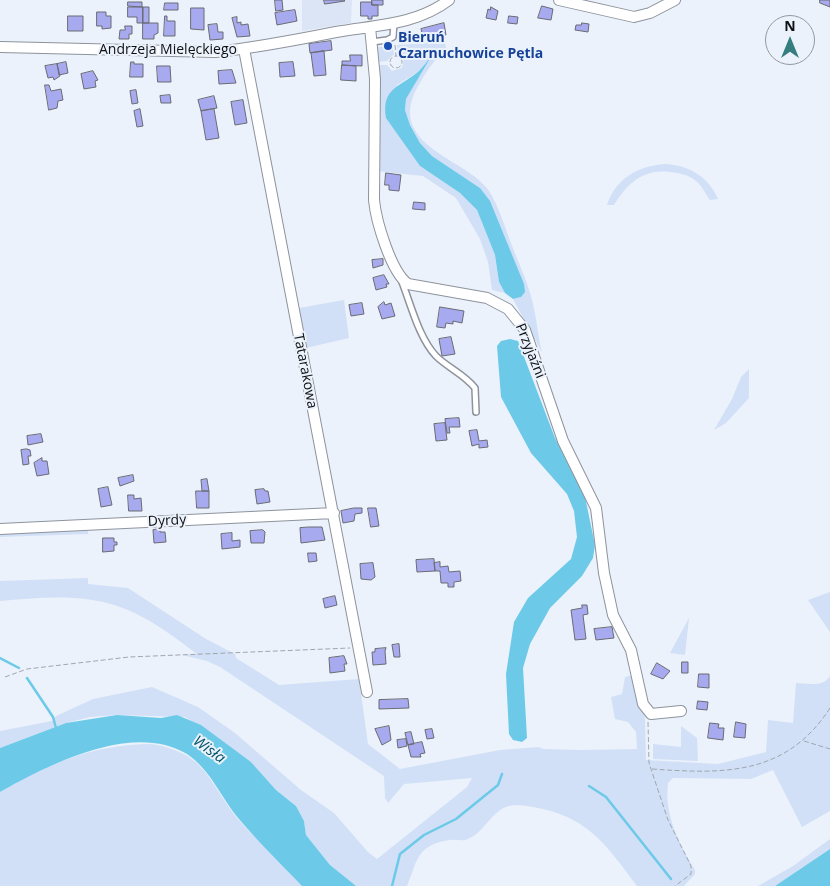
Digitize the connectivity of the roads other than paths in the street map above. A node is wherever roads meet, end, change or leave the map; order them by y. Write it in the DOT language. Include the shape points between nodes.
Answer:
graph roads {
  1 [pos="449,0"];
  2 [pos="559,0"];
  3 [pos="675,0"];
  4 [pos="394,23"];
  5 [pos="370,27"];
  6 [pos="372,42"];
  7 [pos="0,47"];
  8 [pos="244,49"];
  9 [pos="401,279"];
  10 [pos="476,412"];
  11 [pos="334,513"];
  12 [pos="0,529"];
  13 [pos="366,692"];
  14 [pos="681,711"];
  1 -- 4 [label="street, Andrzeja Mielęckiego" via="431,12"];
  2 -- 3 [label="street" via="634,17"];
  4 -- 5 [label="street, Andrzeja Mielęckiego"];
  4 -- 6 [label="lane" via="393,37"];
  5 -- 6 [label="street"];
  5 -- 8 [label="street, Andrzeja Mielęckiego"];
  6 -- 9 [label="street" via="375,208"];
  7 -- 8 [label="street, Andrzeja Mielęckiego" via="216,52"];
  8 -- 11 [label="street, Tatarakowa"];
  9 -- 10 [label="lane" via="431,349 475,388"];
  9 -- 14 [label="street, Przyjaźni" via="415,286 487,298 508,309 520,322 563,441 596,508 610,602 616,623 631,650 647,712"];
  11 -- 12 [label="street, Dyrdy"];
  11 -- 13 [label="street, Tatarakowa"];
}
